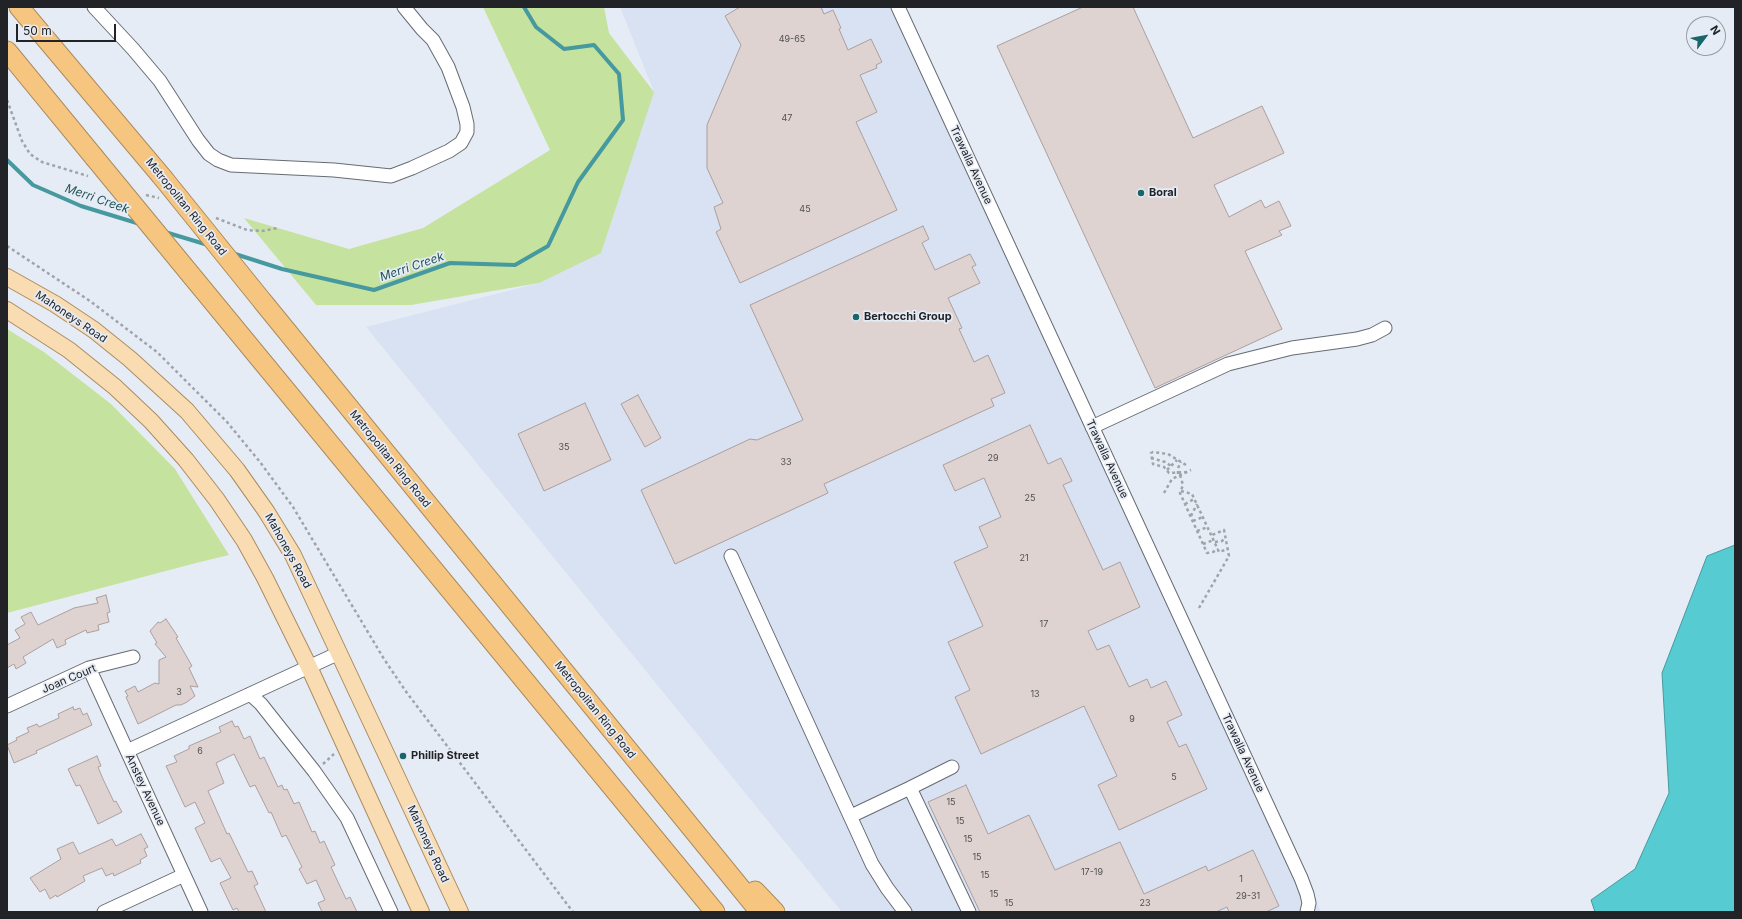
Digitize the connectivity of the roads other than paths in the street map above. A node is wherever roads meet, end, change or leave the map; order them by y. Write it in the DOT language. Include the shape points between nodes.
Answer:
graph roads {
  1 [pos="19,7"];
  2 [pos="94,7"];
  3 [pos="404,7"];
  4 [pos="898,7"];
  5 [pos="7,51"];
  6 [pos="7,277"];
  7 [pos="7,310"];
  8 [pos="1385,328"];
  9 [pos="1092,427"];
  10 [pos="731,556"];
  11 [pos="339,653"];
  12 [pos="133,658"];
  13 [pos="309,667"];
  14 [pos="89,668"];
  15 [pos="250,694"];
  16 [pos="7,706"];
  17 [pos="127,750"];
  18 [pos="952,767"];
  19 [pos="600,771"];
  20 [pos="656,785"];
  21 [pos="910,788"];
  22 [pos="851,816"];
  23 [pos="184,876"];
  24 [pos="104,912"];
  25 [pos="201,912"];
  26 [pos="391,912"];
  27 [pos="421,912"];
  28 [pos="460,912"];
  29 [pos="703,912"];
  30 [pos="715,912"];
  31 [pos="760,912"];
  32 [pos="775,912"];
  33 [pos="905,912"];
  34 [pos="969,912"];
  35 [pos="1307,912"];
  1 -- 20 [label="highway, Metropolitan Ring Road, bridge" via="162,178"];
  2 -- 3 [label="street" via="160,81 198,140 209,154 218,160 231,165 334,170 391,176 449,150 461,143 467,132 463,107 448,68 433,40"];
  4 -- 9 [label="street, Trawalla Avenue"];
  5 -- 19 [label="highway, bridge"];
  6 -- 11 [label="main road, Mahoneys Road" via="94,330 187,411 218,445 266,511 292,555"];
  7 -- 13 [label="main road" via="94,369 151,422 186,460 244,540"];
  8 -- 9 [label="street" via="1357,339 1292,348 1228,364"];
  9 -- 35 [label="street, Trawalla Avenue" via="1301,878 1309,903"];
  10 -- 22 [label="street"];
  11 -- 13 [label="street"];
  11 -- 28 [label="main road, Mahoneys Road"];
  12 -- 14 [label="street, Joan Court"];
  13 -- 15 [label="street"];
  13 -- 27 [label="main road"];
  14 -- 16 [label="street, Joan Court"];
  14 -- 17 [label="street, Anstey Avenue"];
  15 -- 17 [label="street"];
  15 -- 26 [label="street" via="261,704 314,771 347,818"];
  17 -- 23 [label="street, Anstey Avenue"];
  18 -- 21 [label="street"];
  19 -- 29 [label="highway"];
  19 -- 30 [label="highway"];
  20 -- 31 [label="highway, Metropolitan Ring Road"];
  20 -- 32 [label="highway"];
  21 -- 22 [label="street"];
  21 -- 34 [label="street"];
  22 -- 33 [label="street" via="872,864"];
  23 -- 24 [label="street"];
  23 -- 25 [label="street, Anstey Avenue"];
}
